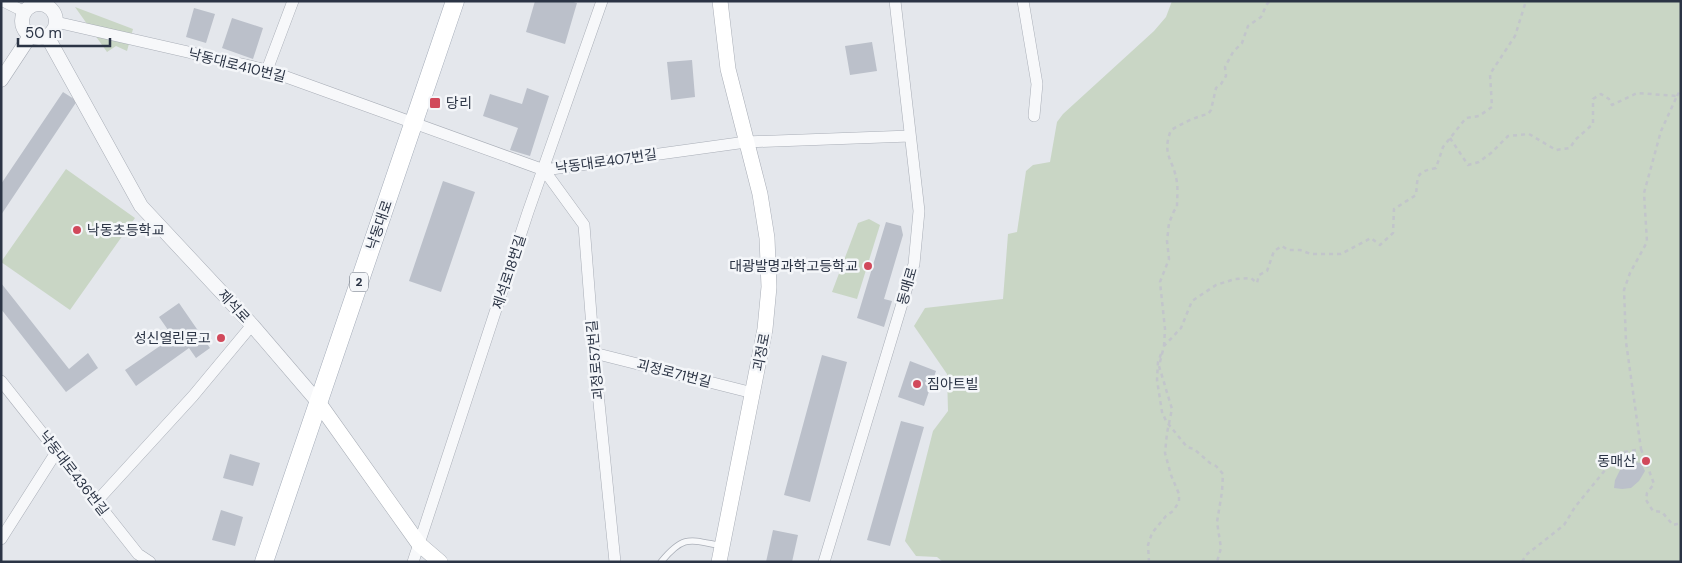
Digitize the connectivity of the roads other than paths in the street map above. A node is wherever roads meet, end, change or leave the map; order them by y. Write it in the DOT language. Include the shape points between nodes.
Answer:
graph roads {
  1 [pos="3,1"];
  2 [pos="292,1"];
  3 [pos="455,1"];
  4 [pos="602,1"];
  5 [pos="720,1"];
  6 [pos="895,1"];
  7 [pos="1023,1"];
  8 [pos="50,4"];
  9 [pos="25,12"];
  10 [pos="56,22"];
  11 [pos="30,36"];
  12 [pos="47,36"];
  13 [pos="267,70"];
  14 [pos="1,80"];
  15 [pos="1034,116"];
  16 [pos="414,122"];
  17 [pos="910,136"];
  18 [pos="746,142"];
  19 [pos="544,170"];
  20 [pos="252,325"];
  21 [pos="594,353"];
  22 [pos="1,381"];
  23 [pos="753,393"];
  24 [pos="318,402"];
  25 [pos="57,451"];
  26 [pos="97,502"];
  27 [pos="1,539"];
  28 [pos="419,544"];
  29 [pos="722,546"];
  30 [pos="136,558"];
  31 [pos="150,562"];
  32 [pos="264,562"];
  33 [pos="413,562"];
  34 [pos="440,562"];
  35 [pos="615,562"];
  36 [pos="661,562"];
  37 [pos="719,562"];
  38 [pos="824,562"];
  1 -- 9 [label="street"];
  2 -- 13 [label="street"];
  3 -- 16 [label="main road, 낙동대로 / 2"];
  4 -- 19 [label="street, 제석로18번길"];
  5 -- 18 [label="main road, 괴정로" via="728,69"];
  6 -- 17 [label="street, 동매로"];
  7 -- 15 [label="street" via="1037,84"];
  8 -- 9 [label="street" via="38,4"];
  8 -- 10 [label="street"];
  9 -- 11 [label="street" via="23,28"];
  10 -- 12 [label="street"];
  10 -- 13 [label="street, 낙동대로410번길"];
  11 -- 12 [label="street"];
  11 -- 14 [label="street"];
  12 -- 20 [label="street, 제석로" via="140,206"];
  13 -- 16 [label="street, 낙동대로410번길"];
  16 -- 19 [label="street, 낙동대로407번길"];
  16 -- 24 [label="main road, 낙동대로 / 2"];
  17 -- 18 [label="street"];
  17 -- 38 [label="street, 동매로" via="919,212 914,264"];
  18 -- 19 [label="street, 낙동대로407번길"];
  18 -- 23 [label="main road, 괴정로" via="760,194 767,238 769,287 766,329"];
  19 -- 21 [label="street, 괴정로57번길" via="584,224"];
  19 -- 28 [label="street, 제석로18번길"];
  20 -- 24 [label="street, 제석로"];
  20 -- 26 [label="street"];
  21 -- 23 [label="street, 괴정로71번길"];
  21 -- 35 [label="street, 괴정로57번길"];
  22 -- 25 [label="street, 낙동대로436번길"];
  23 -- 29 [label="main road, 괴정로"];
  24 -- 28 [label="main road, 제석로"];
  24 -- 32 [label="main road, 낙동대로 / 2"];
  25 -- 26 [label="street, 낙동대로436번길"];
  25 -- 27 [label="street"];
  26 -- 30 [label="street, 낙동대로436번길"];
  28 -- 33 [label="street, 제석로18번길"];
  28 -- 34 [label="main road, 제석로"];
  29 -- 36 [label="lane" via="685,541"];
  29 -- 37 [label="main road, 괴정로"];
  30 -- 31 [label="street, 낙동대로436번길"];
}
